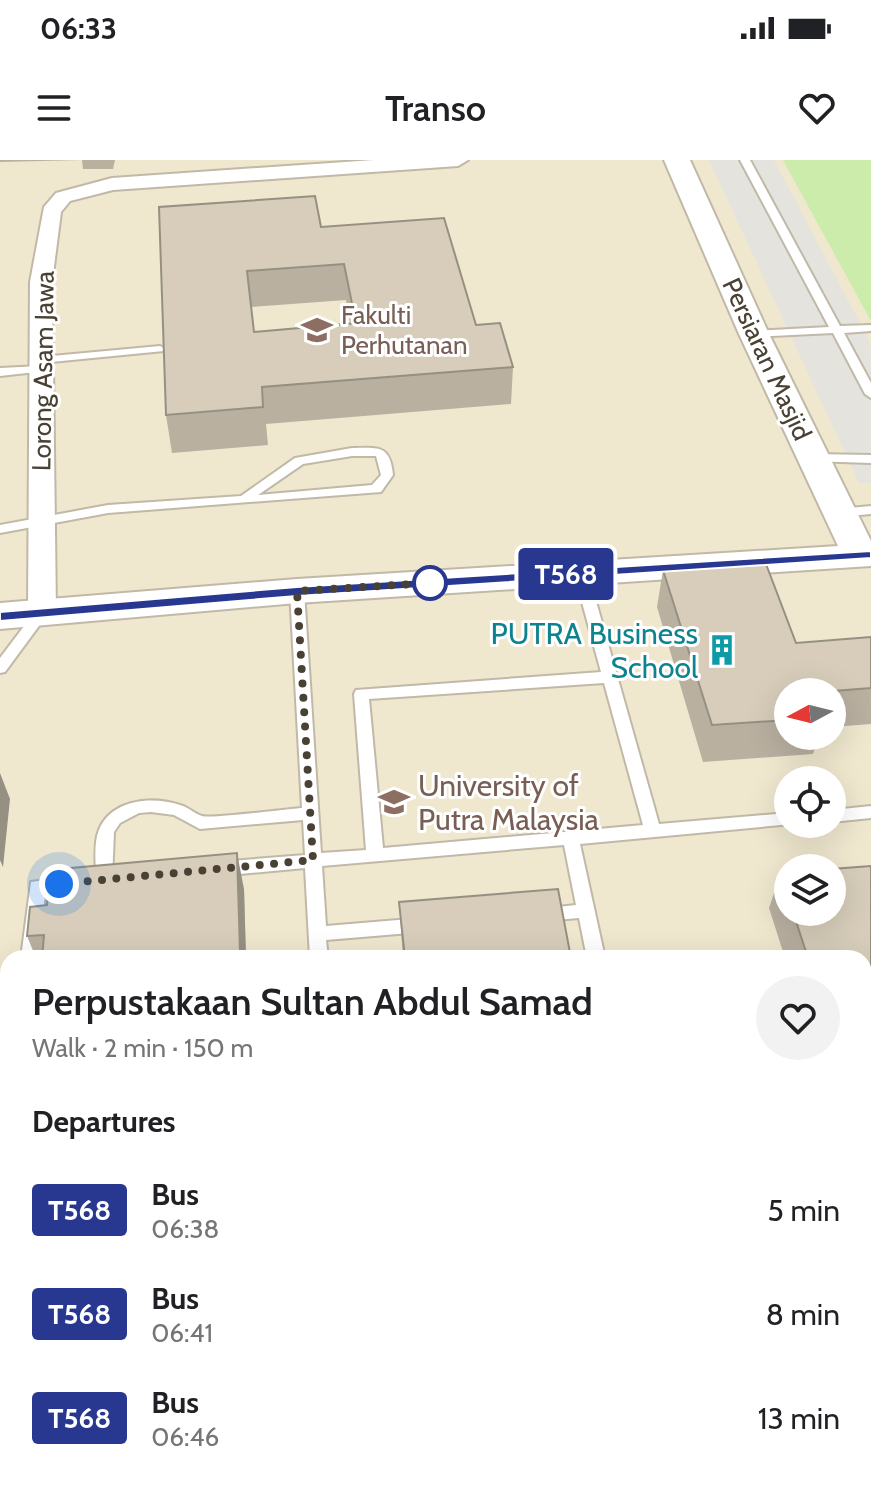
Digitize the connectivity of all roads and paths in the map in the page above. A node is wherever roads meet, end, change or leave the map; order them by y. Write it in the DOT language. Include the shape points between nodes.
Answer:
graph roads {
  1 [pos="458,160"];
  2 [pos="677,160"];
  3 [pos="745,160"];
  4 [pos="313,166"];
  5 [pos="871,328"];
  6 [pos="838,331"];
  7 [pos="754,334"];
  8 [pos="160,349"];
  9 [pos="41,365"];
  10 [pos="0,372"];
  11 [pos="871,394"];
  12 [pos="813,458"];
  13 [pos="871,459"];
  14 [pos="244,500"];
  15 [pos="871,510"];
  16 [pos="838,513"];
  17 [pos="41,521"];
  18 [pos="0,529"];
  19 [pos="866,555"];
  20 [pos="581,573"];
  21 [pos="297,591"];
  22 [pos="42,612"];
  23 [pos="0,616"];
  24 [pos="0,668"];
  25 [pos="610,677"];
  26 [pos="871,812"];
  27 [pos="310,813"];
  28 [pos="846,815"];
  29 [pos="774,820"];
  30 [pos="653,831"];
  31 [pos="571,838"];
  32 [pos="375,855"];
  33 [pos="313,860"];
  34 [pos="194,871"];
  35 [pos="586,911"];
  36 [pos="523,916"];
  37 [pos="444,923"];
  38 [pos="318,934"];
  39 [pos="31,950"];
  40 [pos="319,950"];
  41 [pos="594,950"];
  1 -- 4 [label="street, Lorong Asam Jawa"];
  2 -- 7 [label="street, Persiaran Masjid"];
  3 -- 6 [label="lane"];
  4 -- 9 [label="street, Lorong Asam Jawa" via="112,184 63,197 51,211 41,282"];
  5 -- 6 [label="lane"];
  6 -- 7 [label="lane"];
  6 -- 11 [label="lane"];
  7 -- 12 [label="street, Persiaran Masjid"];
  8 -- 9 [label="lane"];
  9 -- 10 [label="lane"];
  9 -- 17 [label="street, Lorong Asam Jawa"];
  12 -- 13 [label="lane"];
  12 -- 16 [label="street, Persiaran Masjid"];
  14 -- 14 [label="lane" via="376,489 387,475 386,464 380,452 367,451 299,461"];
  14 -- 17 [label="lane" via="108,509"];
  15 -- 16 [label="lane"];
  16 -- 19 [label="street, Persiaran Masjid"];
  17 -- 18 [label="lane"];
  17 -- 22 [label="street, Lorong Asam Jawa"];
  19 -- 20 [label="street"];
  20 -- 21 [label="street"];
  20 -- 25 [label="lane"];
  21 -- 22 [label="street"];
  21 -- 27 [label="lane"];
  22 -- 23 [label="street"];
  22 -- 24 [label="lane"];
  25 -- 30 [label="lane"];
  25 -- 32 [label="lane" via="361,694"];
  26 -- 28 [label="lane"];
  27 -- 33 [label="lane"];
  27 -- 39 [label="lane" via="200,823 178,808 135,809 106,831 111,879 37,887"];
  29 -- 30 [label="lane"];
  30 -- 31 [label="lane"];
  31 -- 32 [label="lane"];
  31 -- 35 [label="lane"];
  32 -- 33 [label="lane"];
  33 -- 34 [label="lane"];
  33 -- 38 [label="lane"];
  35 -- 36 [label="lane"];
  35 -- 41 [label="lane"];
  37 -- 38 [label="lane"];
  38 -- 40 [label="lane"];
}
